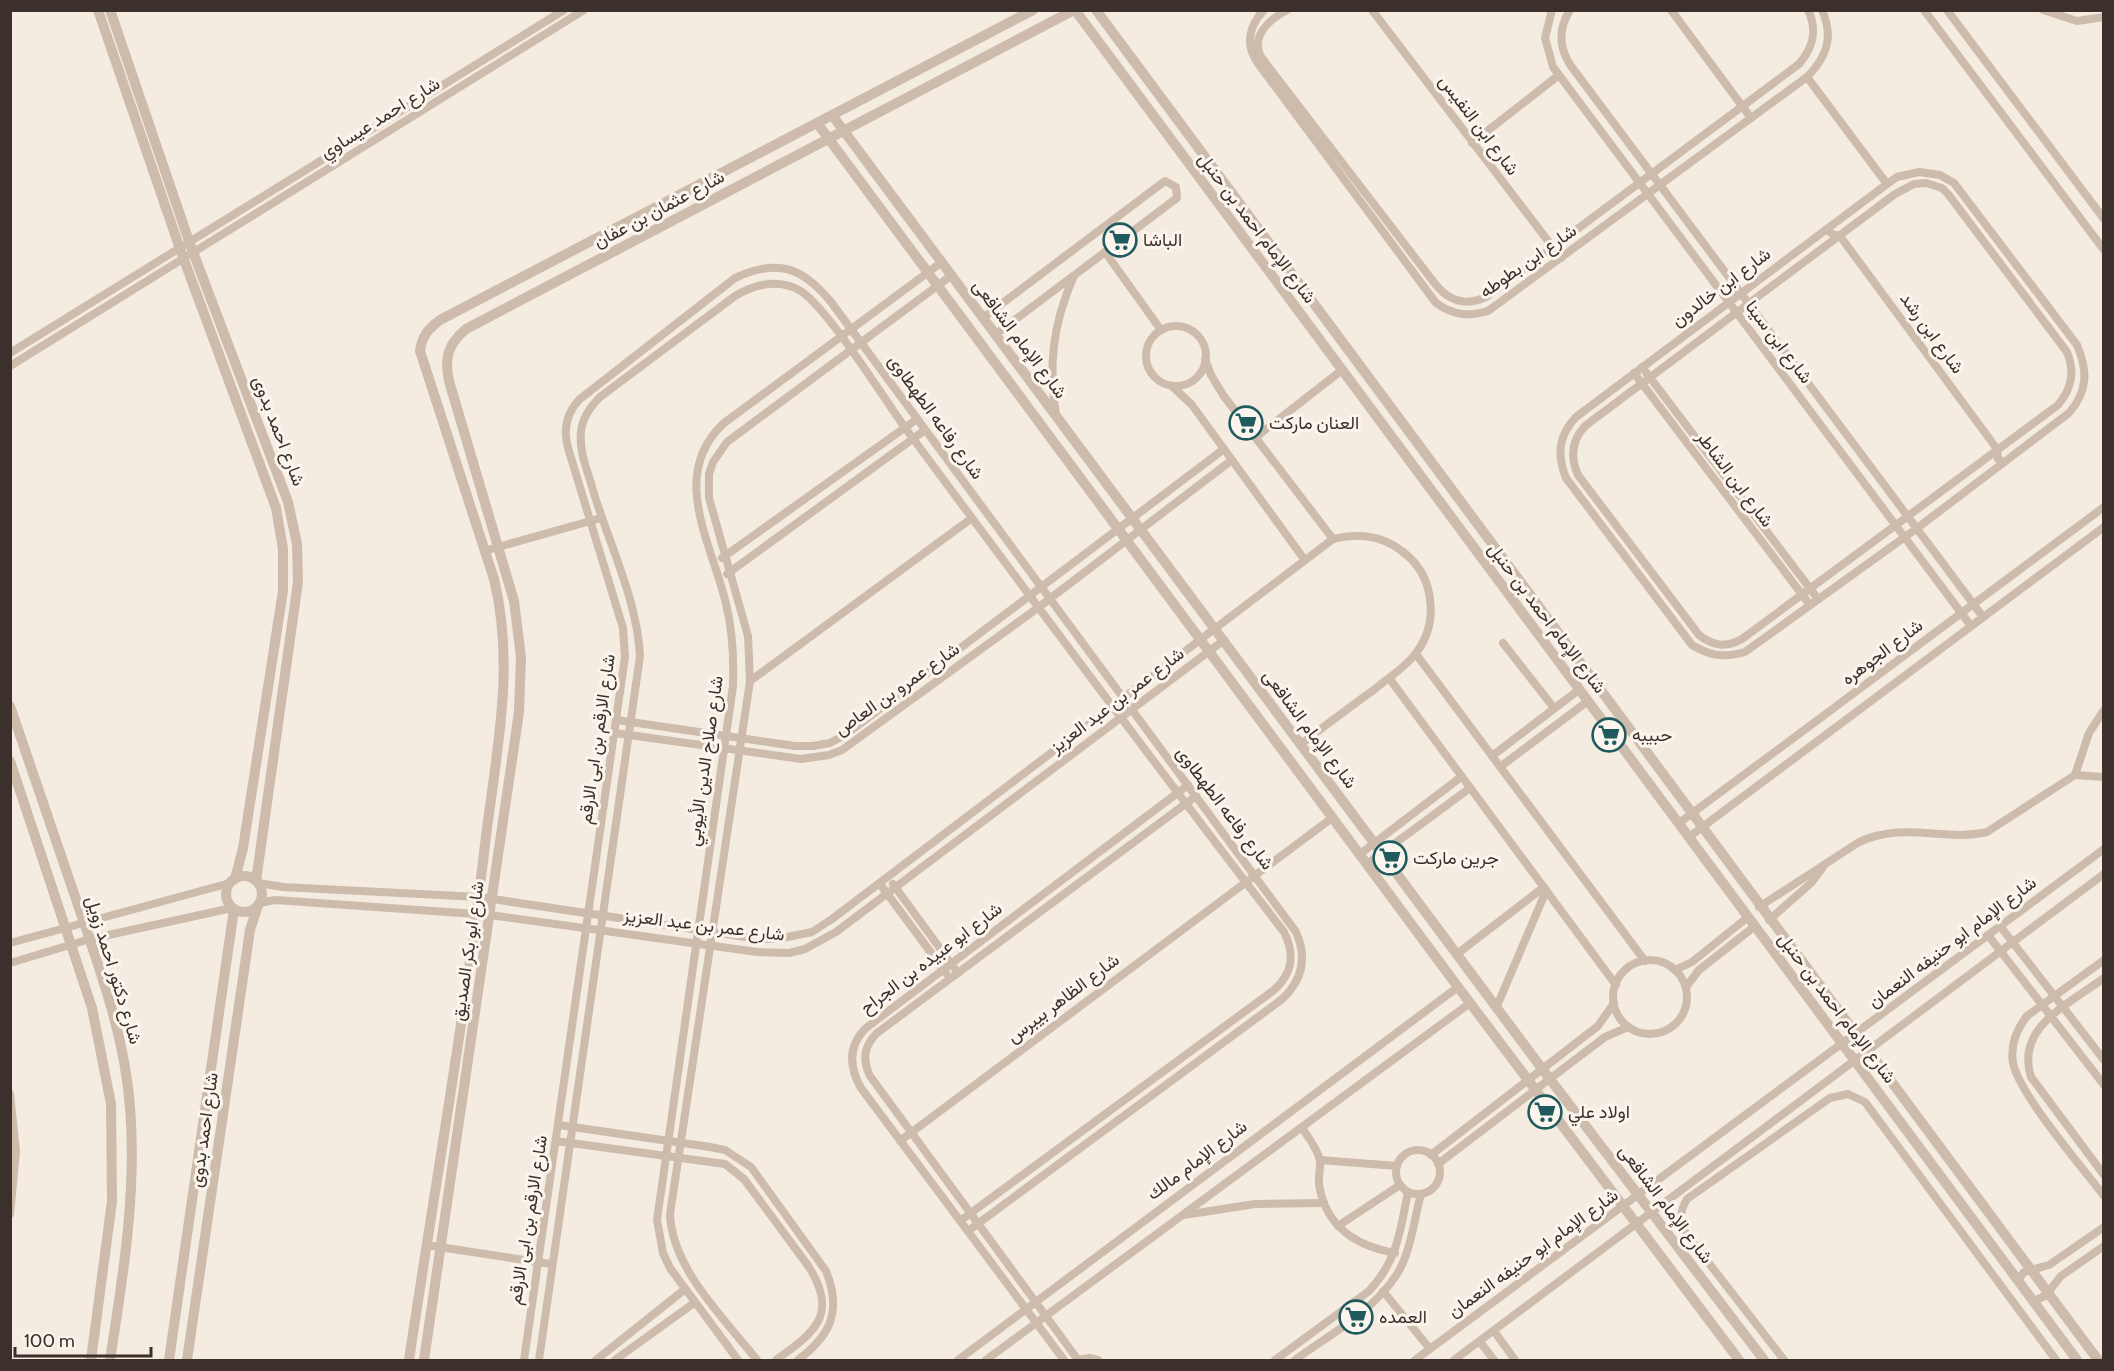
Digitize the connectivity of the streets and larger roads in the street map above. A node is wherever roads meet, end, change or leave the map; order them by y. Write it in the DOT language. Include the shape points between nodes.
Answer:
graph roads {
  1 [pos="98,10"];
  2 [pos="110,10"];
  3 [pos="564,10"];
  4 [pos="584,10"];
  5 [pos="1033,10"];
  6 [pos="1075,10"];
  7 [pos="1096,10"];
  8 [pos="1264,10"];
  9 [pos="1287,10"];
  10 [pos="1372,10"];
  11 [pos="1552,10"];
  12 [pos="1570,10"];
  13 [pos="1671,10"];
  14 [pos="1808,10"];
  15 [pos="1822,10"];
  16 [pos="1924,10"];
  17 [pos="1947,10"];
  18 [pos="2043,10"];
  19 [pos="2103,17"];
  20 [pos="1254,38"];
  21 [pos="1559,75"];
  22 [pos="1807,76"];
  23 [pos="1743,106"];
  24 [pos="832,115"];
  25 [pos="1751,118"];
  26 [pos="817,123"];
  27 [pos="844,130"];
  28 [pos="828,138"];
  29 [pos="1472,143"];
  30 [pos="1200,154"];
  31 [pos="1189,163"];
  32 [pos="1213,171"];
  33 [pos="1652,175"];
  34 [pos="1346,176"];
  35 [pos="1201,180"];
  36 [pos="1640,183"];
  37 [pos="1887,184"];
  38 [pos="1660,186"];
  39 [pos="1648,195"];
  40 [pos="2103,219"];
  41 [pos="1837,222"];
  42 [pos="1827,229"];
  43 [pos="1840,236"];
  44 [pos="2102,245"];
  45 [pos="1553,248"];
  46 [pos="187,251"];
  47 [pos="1105,252"];
  48 [pos="1562,258"];
  49 [pos="942,262"];
  50 [pos="928,272"];
  51 [pos="952,275"];
  52 [pos="1074,277"];
  53 [pos="938,285"];
  54 [pos="1741,294"];
  55 [pos="2043,302"];
  56 [pos="702,303"];
  57 [pos="1729,303"];
  58 [pos="1748,303"];
  59 [pos="2034,309"];
  60 [pos="1736,312"];
  61 [pos="711,314"];
  62 [pos="984,317"];
  63 [pos="851,328"];
  64 [pos="1161,330"];
  65 [pos="996,334"];
  66 [pos="839,336"];
  67 [pos="861,342"];
  68 [pos="849,351"];
  69 [pos="10,353"];
  70 [pos="1205,359"];
  71 [pos="10,366"];
  72 [pos="1342,370"];
  73 [pos="1638,370"];
  74 [pos="1646,380"];
  75 [pos="1172,386"];
  76 [pos="1056,415"];
  77 [pos="917,419"];
  78 [pos="905,428"];
  79 [pos="925,430"];
  80 [pos="1256,437"];
  81 [pos="913,439"];
  82 [pos="1224,449"];
  83 [pos="1997,449"];
  84 [pos="1232,460"];
  85 [pos="2007,460"];
  86 [pos="1433,466"];
  87 [pos="1420,475"];
  88 [pos="2103,507"];
  89 [pos="1749,516"];
  90 [pos="1906,517"];
  91 [pos="601,518"];
  92 [pos="972,518"];
  93 [pos="1133,518"];
  94 [pos="589,522"];
  95 [pos="1894,525"];
  96 [pos="2103,527"];
  97 [pos="1916,528"];
  98 [pos="1118,529"];
  99 [pos="1141,529"];
  100 [pos="1904,537"];
  101 [pos="1333,539"];
  102 [pos="1126,540"];
  103 [pos="498,547"];
  104 [pos="484,551"];
  105 [pos="725,556"];
  106 [pos="1304,559"];
  107 [pos="715,564"];
  108 [pos="730,571"];
  109 [pos="719,579"];
  110 [pos="1662,586"];
  111 [pos="1041,588"];
  112 [pos="1810,589"];
  113 [pos="1653,593"];
  114 [pos="1802,595"];
  115 [pos="1031,596"];
  116 [pos="1050,599"];
  117 [pos="1818,599"];
  118 [pos="1973,604"];
  119 [pos="1810,605"];
  120 [pos="1039,607"];
  121 [pos="1961,614"];
  122 [pos="1983,617"];
  123 [pos="1971,626"];
  124 [pos="1215,628"];
  125 [pos="1562,639"];
  126 [pos="1200,640"];
  127 [pos="1224,640"];
  128 [pos="1503,643"];
  129 [pos="1549,648"];
  130 [pos="1209,652"];
  131 [pos="1416,654"];
  132 [pos="1389,678"];
  133 [pos="750,681"];
  134 [pos="1580,689"];
  135 [pos="1123,699"];
  136 [pos="1588,701"];
  137 [pos="10,705"];
  138 [pos="1113,706"];
  139 [pos="1554,708"];
  140 [pos="2103,710"];
  141 [pos="1132,711"];
  142 [pos="1122,718"];
  143 [pos="617,720"];
  144 [pos="631,722"];
  145 [pos="615,733"];
  146 [pos="629,735"];
  147 [pos="725,736"];
  148 [pos="742,738"];
  149 [pos="1301,744"];
  150 [pos="723,749"];
  151 [pos="741,751"];
  152 [pos="1492,756"];
  153 [pos="10,761"];
  154 [pos="1500,767"];
  155 [pos="2075,775"];
  156 [pos="1461,777"];
  157 [pos="2103,777"];
  158 [pos="1188,785"];
  159 [pos="1470,788"];
  160 [pos="1178,793"];
  161 [pos="1196,796"];
  162 [pos="1186,803"];
  163 [pos="1691,815"];
  164 [pos="1332,818"];
  165 [pos="1679,824"];
  166 [pos="1701,828"];
  167 [pos="1689,837"];
  168 [pos="1375,843"];
  169 [pos="2103,849"];
  170 [pos="1382,852"];
  171 [pos="1360,854"];
  172 [pos="1366,864"];
  173 [pos="1823,867"];
  174 [pos="2103,874"];
  175 [pos="1254,875"];
  176 [pos="888,878"];
  177 [pos="233,881"];
  178 [pos="257,882"];
  179 [pos="1245,882"];
  180 [pos="880,884"];
  181 [pos="896,888"];
  182 [pos="1545,889"];
  183 [pos="887,894"];
  184 [pos="479,897"];
  185 [pos="492,899"];
  186 [pos="259,904"];
  187 [pos="1759,907"];
  188 [pos="233,909"];
  189 [pos="477,914"];
  190 [pos="589,914"];
  191 [pos="490,915"];
  192 [pos="602,916"];
  193 [pos="1769,920"];
  194 [pos="1752,921"];
  195 [pos="84,922"];
  196 [pos="2000,926"];
  197 [pos="66,927"];
  198 [pos="586,927"];
  199 [pos="600,930"];
  200 [pos="698,930"];
  201 [pos="713,933"];
  202 [pos="1988,935"];
  203 [pos="90,939"];
  204 [pos="2012,942"];
  205 [pos="10,943"];
  206 [pos="696,944"];
  207 [pos="72,945"];
  208 [pos="711,946"];
  209 [pos="2000,951"];
  210 [pos="1457,954"];
  211 [pos="2103,960"];
  212 [pos="1645,961"];
  213 [pos="10,963"];
  214 [pos="951,963"];
  215 [pos="943,969"];
  216 [pos="1675,970"];
  217 [pos="958,973"];
  218 [pos="2103,978"];
  219 [pos="951,979"];
  220 [pos="1616,985"];
  221 [pos="1458,987"];
  222 [pos="1686,987"];
  223 [pos="2054,996"];
  224 [pos="1470,1003"];
  225 [pos="1614,1003"];
  226 [pos="2042,1005"];
  227 [pos="1497,1006"];
  228 [pos="2063,1008"];
  229 [pos="2051,1017"];
  230 [pos="1628,1026"];
  231 [pos="1856,1035"];
  232 [pos="1843,1044"];
  233 [pos="1868,1050"];
  234 [pos="1855,1060"];
  235 [pos="2103,1060"];
  236 [pos="1543,1070"];
  237 [pos="1551,1080"];
  238 [pos="1529,1081"];
  239 [pos="1147,1082"];
  240 [pos="2103,1085"];
  241 [pos="1536,1091"];
  242 [pos="1155,1093"];
  243 [pos="10,1094"];
  244 [pos="559,1125"];
  245 [pos="571,1127"];
  246 [pos="1302,1128"];
  247 [pos="911,1133"];
  248 [pos="556,1141"];
  249 [pos="667,1141"];
  250 [pos="900,1141"];
  251 [pos="569,1142"];
  252 [pos="682,1143"];
  253 [pos="665,1154"];
  254 [pos="1431,1155"];
  255 [pos="680,1156"];
  256 [pos="1320,1160"];
  257 [pos="1438,1164"];
  258 [pos="1397,1166"];
  259 [pos="2103,1175"];
  260 [pos="1400,1185"];
  261 [pos="12,1186"];
  262 [pos="1408,1192"];
  263 [pos="1421,1194"];
  264 [pos="1639,1196"];
  265 [pos="2103,1196"];
  266 [pos="11,1201"];
  267 [pos="1324,1203"];
  268 [pos="1624,1207"];
  269 [pos="970,1213"];
  270 [pos="1652,1213"];
  271 [pos="10,1214"];
  272 [pos="1182,1215"];
  273 [pos="960,1221"];
  274 [pos="978,1224"];
  275 [pos="1637,1224"];
  276 [pos="1338,1226"];
  277 [pos="2103,1227"];
  278 [pos="968,1231"];
  279 [pos="426,1245"];
  280 [pos="2103,1246"];
  281 [pos="442,1247"];
  282 [pos="1395,1253"];
  283 [pos="537,1262"];
  284 [pos="551,1264"];
  285 [pos="2032,1270"];
  286 [pos="2019,1280"];
  287 [pos="684,1290"];
  288 [pos="1383,1291"];
  289 [pos="2048,1293"];
  290 [pos="2034,1301"];
  291 [pos="694,1302"];
  292 [pos="1035,1303"];
  293 [pos="1026,1310"];
  294 [pos="1750,1314"];
  295 [pos="1046,1316"];
  296 [pos="1036,1323"];
  297 [pos="1737,1324"];
  298 [pos="1494,1331"];
  299 [pos="1762,1331"];
  300 [pos="1480,1342"];
  301 [pos="1750,1342"];
  302 [pos="1430,1349"];
  303 [pos="91,1360"];
  304 [pos="110,1360"];
  305 [pos="169,1360"];
  306 [pos="187,1360"];
  307 [pos="409,1360"];
  308 [pos="424,1360"];
  309 [pos="524,1360"];
  310 [pos="539,1360"];
  311 [pos="596,1360"];
  312 [pos="615,1360"];
  313 [pos="738,1360"];
  314 [pos="757,1360"];
  315 [pos="776,1360"];
  316 [pos="798,1360"];
  317 [pos="958,1360"];
  318 [pos="986,1360"];
  319 [pos="1064,1360"];
  320 [pos="1077,1360"];
  321 [pos="1098,1360"];
  322 [pos="1275,1360"];
  323 [pos="1295,1360"];
  324 [pos="1414,1360"];
  325 [pos="1454,1360"];
  326 [pos="1494,1360"];
  327 [pos="1515,1360"];
  328 [pos="1739,1360"];
  329 [pos="1764,1360"];
  330 [pos="1784,1360"];
  331 [pos="2056,1360"];
  332 [pos="2077,1360"];
  333 [pos="2098,1360"];
  1 -- 46 [label="street, شارع احمد بدوى"];
  2 -- 46 [label="street, شارع احمد بدوى"];
  3 -- 46 [label="street, شارع احمد عيساوي"];
  4 -- 46 [label="street, شارع احمد عيساوي"];
  5 -- 24 [label="street, شارع عثمان بن عفان"];
  6 -- 27 [label="street, شارع عثمان بن عفان"];
  6 -- 31 [label="street, شارع الإمام احمد بن حنبل"];
  7 -- 30 [label="street, شارع الإمام احمد بن حنبل"];
  8 -- 20 [label="street" via="1254,22"];
  9 -- 20 [label="street"];
  10 -- 29 [label="street, شارع ابن النفيس"];
  11 -- 21 [label="street, شارع ابن سينا" via="1546,28 1546,48"];
  12 -- 33 [label="street, شارع ابن سينا" via="1561,34 1565,57"];
  13 -- 23 [label="street"];
  14 -- 23 [label="street, شارع ابن بطوطه" via="1814,31 1807,55"];
  15 -- 22 [label="street, شارع ابن بطوطه" via="1827,23 1827,47"];
  16 -- 44 [label="street"];
  17 -- 40 [label="street"];
  18 -- 19 [label="street" via="2077,21"];
  20 -- 34 [label="street, شارع ابن بطوطه" via="1261,57"];
  21 -- 29 [label="street"];
  21 -- 36 [label="street, شارع ابن سينا"];
  22 -- 25 [label="street, شارع ابن بطوطه"];
  22 -- 37 [label="street"];
  23 -- 25 [label="street"];
  23 -- 33 [label="street, شارع ابن بطوطه"];
  24 -- 26 [label="street, شارع عثمان بن عفان"];
  24 -- 27 [label="street, شارع الإمام الشافعى"];
  25 -- 38 [label="street, شارع ابن بطوطه"];
  26 -- 28 [label="street, شارع الإمام الشافعى"];
  26 -- 104 [label="street, شارع عثمان بن عفان" via="440,320 425,333 420,351"];
  27 -- 28 [label="street, شارع عثمان بن عفان"];
  27 -- 49 [label="street, شارع الإمام الشافعى"];
  28 -- 50 [label="street, شارع الإمام الشافعى"];
  28 -- 103 [label="street, شارع عثمان بن عفان" via="466,329 455,339 446,367"];
  29 -- 45 [label="street, شارع ابن النفيس"];
  30 -- 31 [label="street"];
  30 -- 32 [label="street, شارع الإمام احمد بن حنبل"];
  31 -- 35 [label="street, شارع الإمام احمد بن حنبل"];
  32 -- 35 [label="street"];
  32 -- 86 [label="street, شارع الإمام احمد بن حنبل"];
  33 -- 36 [label="street, شارع ابن بطوطه"];
  33 -- 38 [label="street, شارع ابن سينا"];
  34 -- 45 [label="street, شارع ابن بطوطه" via="1436,285 1453,300 1476,302 1486,297"];
  34 -- 48 [label="street, شارع ابن بطوطه" via="1427,292 1448,311 1475,315 1488,311"];
  35 -- 72 [label="street, شارع الإمام احمد بن حنبل"];
  36 -- 39 [label="street, شارع ابن سينا"];
  36 -- 45 [label="street, شارع ابن بطوطه"];
  37 -- 41 [label="street, شارع ابن خالدون"];
  37 -- 55 [label="street, شارع ابن خالدون" via="1897,177 1919,172 1947,177"];
  38 -- 39 [label="street, شارع ابن بطوطه"];
  38 -- 54 [label="street, شارع ابن سينا"];
  39 -- 48 [label="street, شارع ابن بطوطه"];
  39 -- 57 [label="street, شارع ابن سينا"];
  41 -- 42 [label="street, شارع ابن خالدون"];
  41 -- 43 [label="street, شارع ابن رشد"];
  42 -- 43 [label="street, شارع ابن رشد"];
  42 -- 54 [label="street, شارع ابن خالدون"];
  43 -- 58 [label="street, شارع ابن خالدون"];
  43 -- 59 [label="street, شارع ابن خالدون" via="1905,188 1934,184 1948,194"];
  43 -- 83 [label="street, شارع ابن رشد"];
  45 -- 48 [label="street, شارع ابن النفيس"];
  46 -- 69 [label="street"];
  46 -- 71 [label="street"];
  46 -- 177 [label="street, شارع احمد بدوى" via="276,508 283,549 283,591 243,848"];
  46 -- 178 [label="street, شارع احمد بدوى" via="288,502 297,544 297,582"];
  47 -- 52 [label="street"];
  47 -- 62 [label="street" via="1177,198 1176,187 1165,181"];
  47 -- 64 [label="street"];
  49 -- 50 [label="street, شارع صلاح الدين الأيوبي"];
  49 -- 51 [label="street, شارع الإمام الشافعى"];
  50 -- 53 [label="street, شارع الإمام الشافعى"];
  50 -- 63 [label="street, شارع صلاح الدين الأيوبي"];
  51 -- 53 [label="street, شارع صلاح الدين الأيوبي"];
  51 -- 62 [label="street, شارع الإمام الشافعى"];
  52 -- 65 [label="street"];
  52 -- 76 [label="street" via="1057,321 1053,345"];
  53 -- 67 [label="street, شارع صلاح الدين الأيوبي"];
  53 -- 98 [label="street, شارع الإمام الشافعى"];
  54 -- 57 [label="street, شارع ابن خالدون"];
  54 -- 58 [label="street, شارع ابن سينا"];
  55 -- 59 [label="street"];
  55 -- 85 [label="street, شارع ابن خالدون" via="2077,345 2085,381 2080,398 2069,413"];
  56 -- 61 [label="street"];
  56 -- 63 [label="street, شارع الارقم بن ابى الارقم" via="735,278 756,268 790,269 803,273 816,284"];
  56 -- 94 [label="street, شارع الارقم بن ابى الارقم" via="580,399 568,414 565,437"];
  57 -- 60 [label="street, شارع ابن سينا"];
  57 -- 73 [label="street, شارع ابن خالدون"];
  58 -- 60 [label="street, شارع ابن خالدون"];
  58 -- 90 [label="street, شارع ابن سينا"];
  59 -- 83 [label="street, شارع ابن خالدون" via="2067,352 2071,363 2070,386 2058,405"];
  60 -- 74 [label="street, شارع ابن خالدون"];
  60 -- 95 [label="street, شارع ابن سينا"];
  61 -- 66 [label="street, شارع الارقم بن ابى الارقم" via="749,288 783,284 799,290 813,302"];
  61 -- 91 [label="street, شارع الارقم بن ابى الارقم" via="600,397 583,419 581,443"];
  62 -- 65 [label="street, شارع الإمام الشافعى"];
  63 -- 66 [label="street, شارع صلاح الدين الأيوبي"];
  63 -- 67 [label="street, شارع رفاعه الطهطاوى"];
  64 -- 70 [label="street" via="1177,326 1192,331 1203,343"];
  64 -- 75 [label="street" via="1149,344 1147,362 1156,378"];
  65 -- 76 [label="street, شارع الإمام الشافعى"];
  66 -- 68 [label="street, شارع رفاعه الطهطاوى"];
  66 -- 107 [label="street, شارع صلاح الدين الأيوبي" via="724,423 706,442 697,465 695,491"];
  67 -- 68 [label="street, شارع صلاح الدين الأيوبي"];
  67 -- 77 [label="street, شارع رفاعه الطهطاوى"];
  68 -- 78 [label="street, شارع رفاعه الطهطاوى"];
  68 -- 105 [label="street, شارع صلاح الدين الأيوبي" via="719,451 708,487"];
  70 -- 75 [label="street" via="1194,379"];
  70 -- 80 [label="street" via="1217,385"];
  72 -- 80 [label="street"];
  72 -- 87 [label="street, شارع الإمام احمد بن حنبل"];
  73 -- 74 [label="street, شارع ابن الشاطر"];
  73 -- 113 [label="street, شارع ابن خالدون" via="1569,425 1560,445 1560,456 1566,478"];
  74 -- 89 [label="street, شارع ابن الشاطر"];
  74 -- 110 [label="street, شارع ابن خالدون" via="1579,432 1573,458 1583,483"];
  75 -- 82 [label="street" via="1192,405"];
  76 -- 93 [label="street, شارع الإمام الشافعى"];
  77 -- 78 [label="street"];
  77 -- 79 [label="street, شارع رفاعه الطهطاوى"];
  78 -- 81 [label="street, شارع رفاعه الطهطاوى"];
  78 -- 105 [label="street"];
  79 -- 81 [label="street"];
  79 -- 111 [label="street, شارع رفاعه الطهطاوى"];
  80 -- 101 [label="street"];
  81 -- 92 [label="street, شارع رفاعه الطهطاوى"];
  81 -- 108 [label="street"];
  82 -- 84 [label="street"];
  82 -- 93 [label="street, شارع عمرو بن العاص"];
  83 -- 85 [label="street, شارع ابن رشد" via="1998,459"];
  83 -- 90 [label="street, شارع ابن خالدون"];
  84 -- 99 [label="street, شارع عمرو بن العاص"];
  84 -- 106 [label="street"];
  85 -- 97 [label="street, شارع ابن خالدون"];
  86 -- 87 [label="street"];
  86 -- 125 [label="street, شارع الإمام احمد بن حنبل"];
  87 -- 129 [label="street, شارع الإمام احمد بن حنبل"];
  88 -- 118 [label="street, شارع الجوهره"];
  89 -- 112 [label="street, شارع ابن الشاطر"];
  89 -- 114 [label="street, شارع ابن الشاطر"];
  90 -- 95 [label="street, شارع ابن خالدون"];
  90 -- 97 [label="street, شارع ابن سينا"];
  91 -- 94 [label="street"];
  91 -- 144 [label="street, شارع الارقم بن ابى الارقم" via="639,636 639,676"];
  92 -- 115 [label="street, شارع رفاعه الطهطاوى"];
  92 -- 133 [label="street"];
  93 -- 98 [label="street, شارع عمرو بن العاص"];
  93 -- 99 [label="street, شارع الإمام الشافعى"];
  94 -- 103 [label="street"];
  94 -- 143 [label="street, شارع الارقم بن ابى الارقم" via="626,642"];
  95 -- 100 [label="street, شارع ابن سينا"];
  95 -- 112 [label="street, شارع ابن خالدون"];
  96 -- 122 [label="street, شارع الجوهره"];
  97 -- 100 [label="street, شارع ابن خالدون"];
  97 -- 118 [label="street, شارع ابن سينا"];
  98 -- 102 [label="street, شارع الإمام الشافعى"];
  98 -- 111 [label="street, شارع عمرو بن العاص"];
  99 -- 102 [label="street, شارع عمرو بن العاص"];
  99 -- 124 [label="street, شارع الإمام الشافعى"];
  100 -- 117 [label="street, شارع ابن خالدون"];
  100 -- 121 [label="street, شارع ابن سينا"];
  101 -- 106 [label="street, شارع عمر بن عبد العزيز"];
  101 -- 131 [label="street" via="1350,535 1375,538 1399,548 1412,559 1428,589 1431,606 1425,640"];
  102 -- 116 [label="street, شارع عمرو بن العاص"];
  102 -- 126 [label="street, شارع الإمام الشافعى"];
  103 -- 104 [label="street"];
  103 -- 185 [label="street, شارع ابو بكر الصديق" via="514,601 521,657 519,712"];
  104 -- 184 [label="street, شارع ابو بكر الصديق" via="501,609 505,670"];
  105 -- 107 [label="street"];
  105 -- 108 [label="street, شارع صلاح الدين الأيوبي"];
  106 -- 124 [label="street, شارع عمر بن عبد العزيز"];
  107 -- 109 [label="street, شارع صلاح الدين الأيوبي"];
  108 -- 109 [label="street"];
  108 -- 133 [label="street, شارع صلاح الدين الأيوبي" via="748,636"];
  109 -- 147 [label="street, شارع صلاح الدين الأيوبي" via="732,630 734,658"];
  110 -- 113 [label="street"];
  110 -- 114 [label="street, شارع ابن خالدون" via="1698,635 1724,645 1742,639"];
  111 -- 115 [label="street, شارع عمرو بن العاص"];
  111 -- 116 [label="street, شارع رفاعه الطهطاوى"];
  112 -- 114 [label="street, شارع ابن خالدون"];
  112 -- 117 [label="street, شارع ابن الشاطر"];
  113 -- 119 [label="street, شارع ابن خالدون" via="1692,645 1717,656 1745,652"];
  114 -- 119 [label="street, شارع ابن الشاطر"];
  115 -- 120 [label="street, شارع رفاعه الطهطاوى"];
  115 -- 148 [label="street, شارع عمرو بن العاص" via="830,743 813,746"];
  116 -- 120 [label="street, شارع عمرو بن العاص"];
  116 -- 135 [label="street, شارع رفاعه الطهطاوى"];
  117 -- 119 [label="street, شارع ابن خالدون"];
  118 -- 121 [label="street, شارع الجوهره"];
  118 -- 122 [label="street, شارع ابن سينا"];
  120 -- 138 [label="street, شارع رفاعه الطهطاوى"];
  120 -- 151 [label="street, شارع عمرو بن العاص" via="842,750 801,759"];
  121 -- 123 [label="street, شارع ابن سينا"];
  121 -- 163 [label="street, شارع الجوهره"];
  122 -- 123 [label="street, شارع الجوهره"];
  123 -- 166 [label="street, شارع الجوهره"];
  124 -- 126 [label="street, شارع عمر بن عبد العزيز"];
  124 -- 127 [label="street, شارع الإمام الشافعى"];
  125 -- 129 [label="street"];
  125 -- 163 [label="street, شارع الإمام احمد بن حنبل"];
  126 -- 130 [label="street, شارع الإمام الشافعى"];
  126 -- 135 [label="street, شارع عمر بن عبد العزيز"];
  127 -- 130 [label="street, شارع عمر بن عبد العزيز"];
  127 -- 149 [label="street, شارع الإمام الشافعى"];
  128 -- 139 [label="street"];
  129 -- 134 [label="street, شارع الإمام احمد بن حنبل"];
  130 -- 141 [label="street, شارع عمر بن عبد العزيز"];
  130 -- 164 [label="street, شارع الإمام الشافعى"];
  131 -- 132 [label="street"];
  131 -- 152 [label="street"];
  132 -- 149 [label="street"];
  132 -- 156 [label="street"];
  133 -- 148 [label="street, شارع صلاح الدين الأيوبي"];
  134 -- 136 [label="street, شارع الإمام احمد بن حنبل"];
  134 -- 139 [label="street"];
  135 -- 138 [label="street, شارع عمر بن عبد العزيز"];
  135 -- 141 [label="street, شارع رفاعه الطهطاوى"];
  136 -- 154 [label="street"];
  136 -- 165 [label="street, شارع الإمام احمد بن حنبل"];
  137 -- 195 [label="street, شارع دكتور احمد زويل"];
  138 -- 142 [label="street, شارع رفاعه الطهطاوى"];
  138 -- 176 [label="street, شارع عمر بن عبد العزيز"];
  139 -- 152 [label="street"];
  140 -- 155 [label="street" via="2089,733"];
  141 -- 142 [label="street, شارع عمر بن عبد العزيز"];
  141 -- 158 [label="street, شارع رفاعه الطهطاوى"];
  142 -- 160 [label="street, شارع رفاعه الطهطاوى"];
  142 -- 181 [label="street, شارع عمر بن عبد العزيز"];
  143 -- 144 [label="street, شارع عمرو بن العاص"];
  143 -- 145 [label="street, شارع الارقم بن ابى الارقم"];
  144 -- 146 [label="street, شارع الارقم بن ابى الارقم"];
  144 -- 147 [label="street, شارع عمرو بن العاص"];
  145 -- 146 [label="street, شارع عمرو بن العاص"];
  145 -- 190 [label="street, شارع الارقم بن ابى الارقم"];
  146 -- 150 [label="street, شارع عمرو بن العاص"];
  146 -- 192 [label="street, شارع الارقم بن ابى الارقم"];
  147 -- 148 [label="street, شارع عمرو بن العاص"];
  147 -- 150 [label="street, شارع صلاح الدين الأيوبي"];
  148 -- 151 [label="street, شارع صلاح الدين الأيوبي"];
  149 -- 168 [label="street, شارع الإمام الشافعى"];
  150 -- 151 [label="street, شارع عمرو بن العاص"];
  150 -- 200 [label="street, شارع صلاح الدين الأيوبي"];
  151 -- 201 [label="street, شارع صلاح الدين الأيوبي"];
  152 -- 154 [label="street"];
  153 -- 197 [label="street, شارع دكتور احمد زويل"];
  154 -- 212 [label="street"];
  155 -- 157 [label="street"];
  155 -- 173 [label="street" via="1987,832 1891,831 1859,842"];
  156 -- 159 [label="street"];
  156 -- 168 [label="street"];
  158 -- 160 [label="street, شارع ابو عبيده بن الجراح"];
  158 -- 161 [label="street, شارع رفاعه الطهطاوى"];
  159 -- 170 [label="street"];
  159 -- 182 [label="street"];
  160 -- 162 [label="street, شارع رفاعه الطهطاوى"];
  160 -- 214 [label="street, شارع ابو عبيده بن الجراح"];
  161 -- 162 [label="street, شارع ابو عبيده بن الجراح"];
  161 -- 175 [label="street, شارع رفاعه الطهطاوى"];
  162 -- 179 [label="street, شارع رفاعه الطهطاوى"];
  162 -- 217 [label="street, شارع ابو عبيده بن الجراح"];
  163 -- 165 [label="street, شارع الجوهره"];
  163 -- 166 [label="street, شارع الإمام احمد بن حنبل"];
  164 -- 171 [label="street, شارع الإمام الشافعى"];
  164 -- 175 [label="street, شارع الظاهر بيبرس"];
  165 -- 167 [label="street, شارع الإمام احمد بن حنبل"];
  166 -- 167 [label="street, شارع الجوهره"];
  166 -- 187 [label="street, شارع الإمام احمد بن حنبل"];
  167 -- 194 [label="street, شارع الإمام احمد بن حنبل"];
  168 -- 170 [label="street, شارع الإمام الشافعى"];
  168 -- 171 [label="street"];
  169 -- 196 [label="street, شارع الإمام ابو حنيفه النعمان"];
  170 -- 172 [label="street"];
  170 -- 210 [label="street, شارع الإمام الشافعى"];
  171 -- 172 [label="street, شارع الإمام الشافعى"];
  172 -- 221 [label="street, شارع الإمام الشافعى"];
  173 -- 187 [label="street"];
  173 -- 193 [label="street" via="1811,884"];
  174 -- 204 [label="street, شارع الإمام ابو حنيفه النعمان"];
  175 -- 179 [label="street, شارع الظاهر بيبرس"];
  175 -- 242 [label="street, شارع رفاعه الطهطاوى" via="1299,939 1303,962 1299,978 1281,1000"];
  176 -- 180 [label="street, شارع عمر بن عبد العزيز"];
  176 -- 181 [label="street"];
  177 -- 178 [label="street" via="248,877"];
  177 -- 188 [label="street" via="226,899"];
  177 -- 195 [label="street"];
  178 -- 184 [label="street, شارع عمر بن عبد العزيز" via="283,887"];
  178 -- 186 [label="street" via="262,893"];
  179 -- 239 [label="street, شارع رفاعه الطهطاوى" via="1290,945 1289,972 1274,990"];
  179 -- 247 [label="street, شارع الظاهر بيبرس"];
  180 -- 183 [label="street"];
  180 -- 201 [label="street, شارع عمر بن عبد العزيز" via="812,932 777,939"];
  181 -- 183 [label="street, شارع عمر بن عبد العزيز"];
  181 -- 214 [label="street"];
  182 -- 210 [label="street"];
  182 -- 220 [label="street"];
  182 -- 227 [label="street"];
  183 -- 208 [label="street, شارع عمر بن عبد العزيز" via="836,932 805,949 773,953"];
  183 -- 215 [label="street"];
  184 -- 185 [label="street, شارع عمر بن عبد العزيز"];
  184 -- 189 [label="street, شارع ابو بكر الصديق"];
  185 -- 190 [label="street, شارع عمر بن عبد العزيز"];
  185 -- 191 [label="street, شارع ابو بكر الصديق"];
  186 -- 188 [label="street" via="250,911"];
  186 -- 189 [label="street, شارع عمر بن عبد العزيز" via="275,900"];
  186 -- 306 [label="street, شارع احمد بدوى" via="250,930"];
  187 -- 193 [label="street, شارع الإمام احمد بن حنبل"];
  188 -- 203 [label="street"];
  188 -- 305 [label="street, شارع احمد بدوى"];
  189 -- 191 [label="street, شارع عمر بن عبد العزيز"];
  189 -- 279 [label="street, شارع ابو بكر الصديق"];
  190 -- 192 [label="street, شارع عمر بن عبد العزيز"];
  190 -- 198 [label="street, شارع الارقم بن ابى الارقم"];
  191 -- 198 [label="street, شارع عمر بن عبد العزيز"];
  191 -- 281 [label="street, شارع ابو بكر الصديق"];
  192 -- 199 [label="street, شارع الارقم بن ابى الارقم"];
  192 -- 200 [label="street, شارع عمر بن عبد العزيز"];
  193 -- 231 [label="street, شارع الإمام احمد بن حنبل"];
  194 -- 216 [label="street"];
  194 -- 222 [label="street"];
  194 -- 232 [label="street, شارع الإمام احمد بن حنبل"];
  195 -- 197 [label="street"];
  195 -- 203 [label="street, شارع دكتور احمد زويل"];
  196 -- 202 [label="street, شارع الإمام ابو حنيفه النعمان"];
  196 -- 204 [label="street"];
  197 -- 205 [label="street"];
  197 -- 207 [label="street, شارع دكتور احمد زويل"];
  198 -- 199 [label="street, شارع عمر بن عبد العزيز"];
  198 -- 244 [label="street, شارع الارقم بن ابى الارقم"];
  199 -- 206 [label="street, شارع عمر بن عبد العزيز"];
  199 -- 245 [label="street, شارع الارقم بن ابى الارقم"];
  200 -- 201 [label="street, شارع عمر بن عبد العزيز"];
  200 -- 206 [label="street, شارع صلاح الدين الأيوبي"];
  201 -- 208 [label="street, شارع صلاح الدين الأيوبي"];
  202 -- 209 [label="street"];
  202 -- 231 [label="street, شارع الإمام ابو حنيفه النعمان"];
  203 -- 207 [label="street"];
  203 -- 304 [label="street, شارع دكتور احمد زويل" via="120,1039 131,1125 129,1209"];
  204 -- 209 [label="street, شارع الإمام ابو حنيفه النعمان"];
  204 -- 223 [label="street"];
  206 -- 208 [label="street, شارع عمر بن عبد العزيز"];
  206 -- 249 [label="street, شارع صلاح الدين الأيوبي"];
  207 -- 213 [label="street"];
  207 -- 303 [label="street, شارع دكتور احمد زويل" via="100,1039 113,1136 112,1201"];
  208 -- 252 [label="street, شارع صلاح الدين الأيوبي"];
  209 -- 226 [label="street"];
  209 -- 233 [label="street, شارع الإمام ابو حنيفه النعمان"];
  210 -- 227 [label="street, شارع الإمام الشافعى"];
  211 -- 223 [label="street"];
  212 -- 216 [label="street" via="1666,964"];
  212 -- 220 [label="street" via="1630,966"];
  214 -- 215 [label="street, شارع ابو عبيده بن الجراح"];
  214 -- 217 [label="street"];
  215 -- 219 [label="street"];
  215 -- 250 [label="street, شارع ابو عبيده بن الجراح" via="866,1028 854,1045 855,1078"];
  216 -- 222 [label="street"];
  217 -- 219 [label="street, شارع ابو عبيده بن الجراح"];
  218 -- 228 [label="street"];
  219 -- 247 [label="street, شارع ابو عبيده بن الجراح" via="877,1033 864,1053 870,1076"];
  220 -- 225 [label="street"];
  221 -- 224 [label="street, شارع الإمام الشافعى"];
  221 -- 292 [label="street, شارع الإمام مالك"];
  222 -- 230 [label="street" via="1685,1010 1671,1028 1650,1034"];
  223 -- 226 [label="street"];
  223 -- 228 [label="street"];
  224 -- 238 [label="street, شارع الإمام الشافعى"];
  224 -- 246 [label="street, شارع الإمام مالك"];
  225 -- 230 [label="street"];
  225 -- 236 [label="street" via="1598,1026"];
  226 -- 229 [label="street"];
  226 -- 265 [label="street" via="2027,1016 2015,1036 2015,1072"];
  227 -- 236 [label="street, شارع الإمام الشافعى"];
  228 -- 229 [label="street"];
  228 -- 235 [label="street"];
  229 -- 240 [label="street"];
  229 -- 259 [label="street" via="2032,1036 2027,1050 2031,1077"];
  230 -- 237 [label="street" via="1605,1037"];
  231 -- 232 [label="street, شارع الإمام ابو حنيفه النعمان"];
  231 -- 233 [label="street, شارع الإمام احمد بن حنبل"];
  232 -- 234 [label="street, شارع الإمام احمد بن حنبل"];
  232 -- 264 [label="street, شارع الإمام ابو حنيفه النعمان"];
  233 -- 234 [label="street, شارع الإمام ابو حنيفه النعمان"];
  233 -- 285 [label="street, شارع الإمام احمد بن حنبل"];
  234 -- 270 [label="street, شارع الإمام ابو حنيفه النعمان"];
  234 -- 286 [label="street, شارع الإمام احمد بن حنبل"];
  236 -- 237 [label="street, شارع الإمام الشافعى"];
  236 -- 238 [label="street"];
  237 -- 241 [label="street"];
  237 -- 264 [label="street, شارع الإمام الشافعى"];
  238 -- 241 [label="street, شارع الإمام الشافعى"];
  238 -- 254 [label="street"];
  239 -- 242 [label="street"];
  239 -- 269 [label="street, شارع رفاعه الطهطاوى"];
  241 -- 257 [label="street"];
  241 -- 268 [label="street, شارع الإمام الشافعى"];
  242 -- 274 [label="street, شارع رفاعه الطهطاوى"];
  243 -- 261 [label="street" via="16,1151"];
  244 -- 245 [label="street"];
  244 -- 248 [label="street, شارع الارقم بن ابى الارقم"];
  245 -- 249 [label="street"];
  245 -- 251 [label="street, شارع الارقم بن ابى الارقم"];
  246 -- 256 [label="street"];
  246 -- 272 [label="street, شارع الإمام مالك"];
  247 -- 250 [label="street, شارع الظاهر بيبرس"];
  247 -- 269 [label="street, شارع ابو عبيده بن الجراح"];
  248 -- 251 [label="street"];
  248 -- 283 [label="street, شارع الارقم بن ابى الارقم"];
  249 -- 252 [label="street"];
  249 -- 253 [label="street, شارع صلاح الدين الأيوبي"];
  250 -- 273 [label="street, شارع ابو عبيده بن الجراح"];
  251 -- 253 [label="street"];
  251 -- 284 [label="street, شارع الارقم بن ابى الارقم"];
  252 -- 255 [label="street, شارع صلاح الدين الأيوبي"];
  252 -- 316 [label="street" via="725,1150 751,1167 826,1270 832,1286 832,1319 815,1347"];
  253 -- 255 [label="street"];
  253 -- 287 [label="street, شارع صلاح الدين الأيوبي" via="657,1204 658,1237"];
  254 -- 257 [label="street"];
  254 -- 258 [label="street" via="1414,1151 1403,1156"];
  255 -- 314 [label="street, شارع صلاح الدين الأيوبي" via="670,1214 677,1250 689,1272"];
  255 -- 315 [label="street" via="712,1160 736,1171 818,1282 822,1300 814,1329"];
  256 -- 258 [label="street"];
  256 -- 267 [label="street" via="1319,1182"];
  257 -- 263 [label="street" via="1438,1181"];
  258 -- 260 [label="street"];
  260 -- 262 [label="street"];
  260 -- 276 [label="street"];
  261 -- 266 [label="street"];
  262 -- 263 [label="street"];
  262 -- 282 [label="street"];
  263 -- 288 [label="street" via="1398,1272"];
  264 -- 268 [label="street, شارع الإمام ابو حنيفه النعمان"];
  264 -- 270 [label="street, شارع الإمام الشافعى"];
  266 -- 271 [label="street"];
  267 -- 272 [label="street" via="1240,1206"];
  267 -- 276 [label="street"];
  268 -- 275 [label="street, شارع الإمام الشافعى"];
  268 -- 302 [label="street, شارع الإمام ابو حنيفه النعمان"];
  269 -- 273 [label="street, شارع رفاعه الطهطاوى"];
  269 -- 274 [label="street, شارع ابو عبيده بن الجراح"];
  270 -- 275 [label="street, شارع الإمام ابو حنيفه النعمان"];
  270 -- 297 [label="street, شارع الإمام الشافعى"];
  272 -- 295 [label="street, شارع الإمام مالك"];
  273 -- 278 [label="street, شارع ابو عبيده بن الجراح"];
  274 -- 278 [label="street, شارع رفاعه الطهطاوى"];
  274 -- 292 [label="street, شارع ابو عبيده بن الجراح"];
  275 -- 298 [label="street, شارع الإمام ابو حنيفه النعمان"];
  275 -- 328 [label="street, شارع الإمام الشافعى"];
  276 -- 282 [label="street" via="1353,1240"];
  277 -- 285 [label="street" via="2049,1265"];
  278 -- 293 [label="street, شارع ابو عبيده بن الجراح"];
  279 -- 281 [label="street"];
  279 -- 307 [label="street, شارع ابو بكر الصديق"];
  280 -- 289 [label="street" via="2061,1276"];
  281 -- 283 [label="street"];
  281 -- 308 [label="street, شارع ابو بكر الصديق"];
  282 -- 322 [label="street" via="1369,1291"];
  283 -- 284 [label="street"];
  283 -- 309 [label="street, شارع الارقم بن ابى الارقم"];
  284 -- 310 [label="street, شارع الارقم بن ابى الارقم"];
  285 -- 286 [label="street" via="2024,1272"];
  285 -- 289 [label="street, شارع الإمام احمد بن حنبل"];
  286 -- 290 [label="street, شارع الإمام احمد بن حنبل"];
  287 -- 291 [label="street, شارع صلاح الدين الأيوبي"];
  287 -- 311 [label="street"];
  288 -- 302 [label="street"];
  288 -- 323 [label="street" via="1367,1308"];
  289 -- 290 [label="street"];
  289 -- 333 [label="street, شارع الإمام احمد بن حنبل"];
  290 -- 332 [label="street, شارع الإمام احمد بن حنبل"];
  291 -- 312 [label="street"];
  291 -- 313 [label="street, شارع صلاح الدين الأيوبي"];
  292 -- 293 [label="street, شارع الإمام مالك"];
  292 -- 295 [label="street, شارع ابو عبيده بن الجراح"];
  293 -- 296 [label="street, شارع ابو عبيده بن الجراح"];
  293 -- 317 [label="street, شارع الإمام مالك"];
  294 -- 297 [label="street" via="1747,1321"];
  294 -- 299 [label="street"];
  294 -- 331 [label="street" via="1683,1228 1683,1206 1687,1199 1830,1098 1848,1094 1865,1102"];
  295 -- 296 [label="street, شارع الإمام مالك"];
  295 -- 320 [label="street, شارع ابو عبيده بن الجراح"];
  296 -- 318 [label="street, شارع الإمام مالك"];
  296 -- 319 [label="street, شارع ابو عبيده بن الجراح"];
  297 -- 301 [label="street, شارع الإمام الشافعى"];
  298 -- 300 [label="street, شارع الإمام ابو حنيفه النعمان"];
  298 -- 327 [label="street"];
  299 -- 301 [label="street"];
  299 -- 330 [label="street"];
  300 -- 325 [label="street, شارع الإمام ابو حنيفه النعمان"];
  300 -- 326 [label="street"];
  301 -- 329 [label="street, شارع الإمام الشافعى"];
  302 -- 324 [label="street, شارع الإمام ابو حنيفه النعمان"];
  320 -- 321 [label="street"];
}
